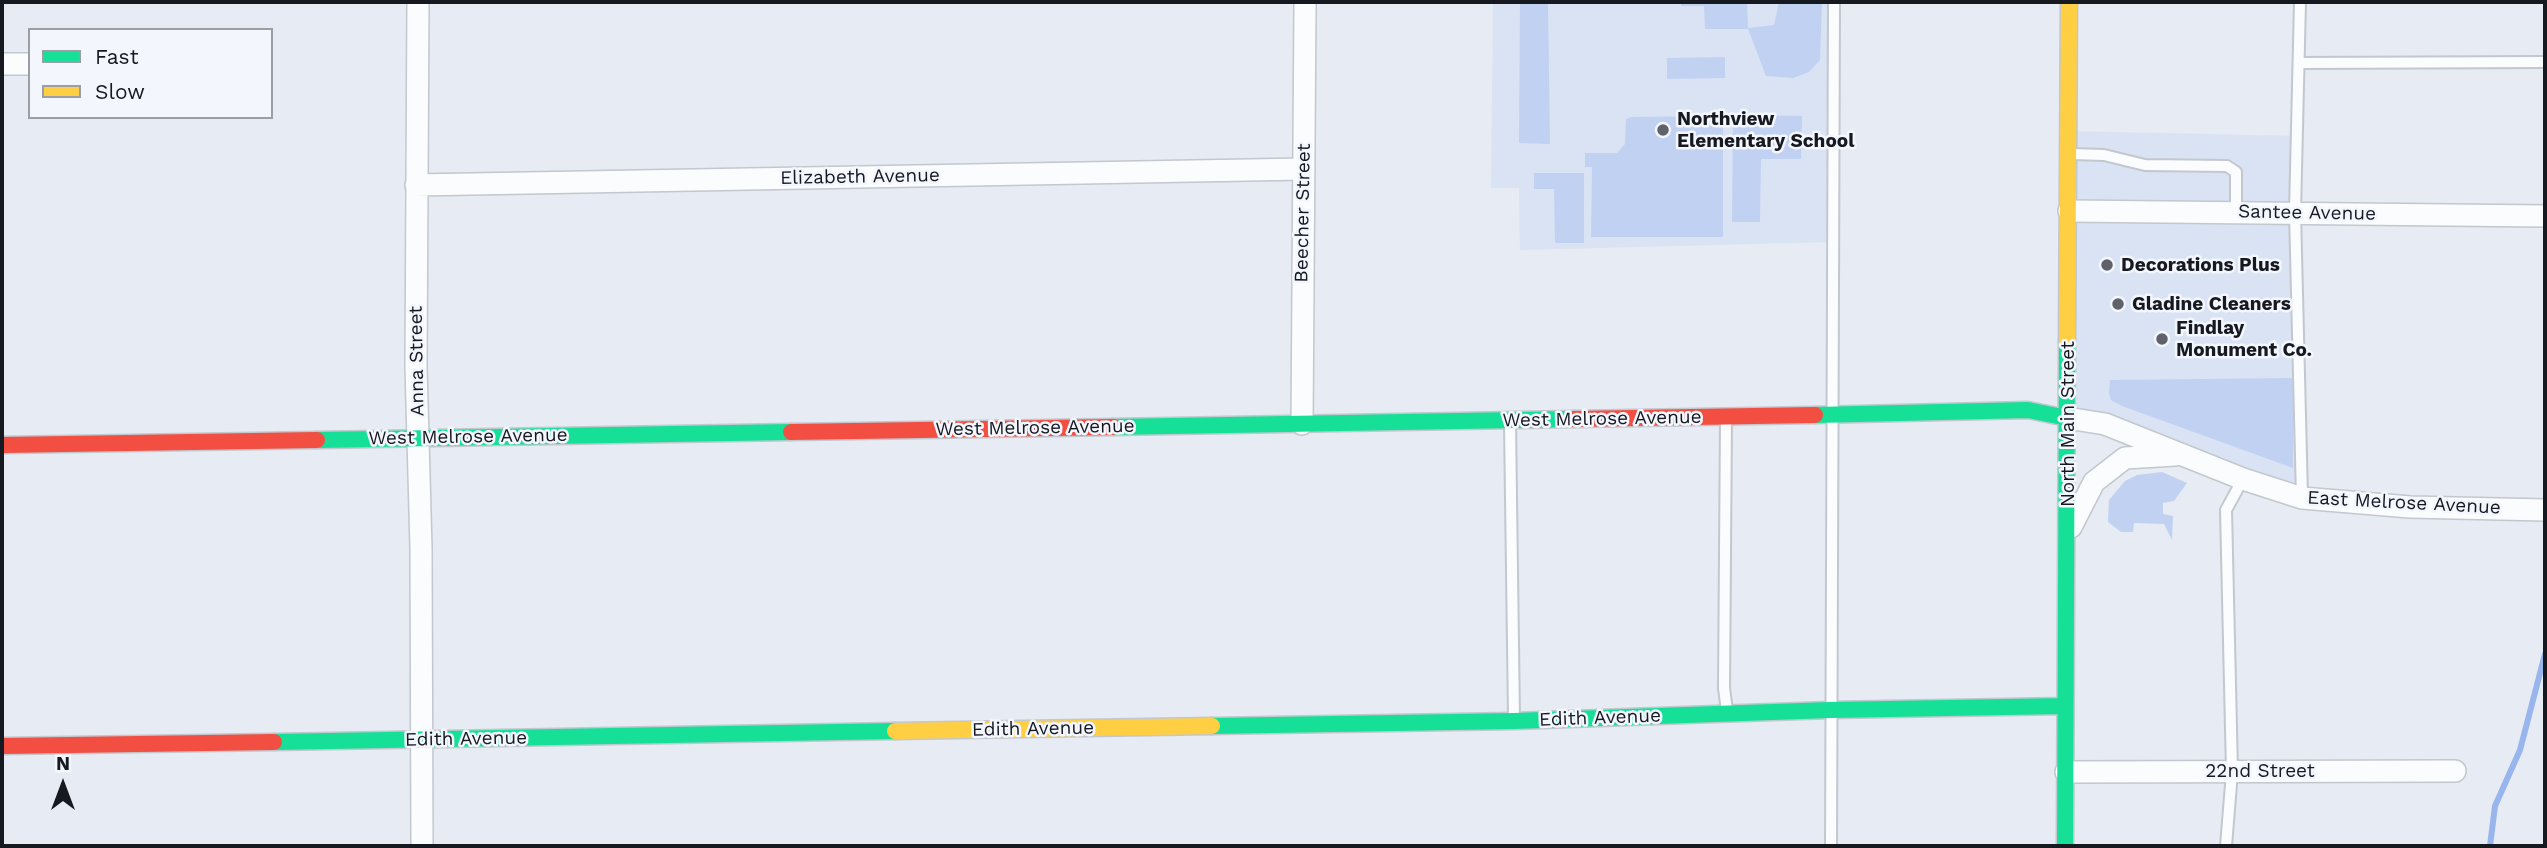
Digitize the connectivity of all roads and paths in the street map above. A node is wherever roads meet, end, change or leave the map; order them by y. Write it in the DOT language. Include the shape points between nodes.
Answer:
graph roads {
  1 [pos="418,2"];
  2 [pos="1305,2"];
  3 [pos="1834,2"];
  4 [pos="2069,2"];
  5 [pos="2300,2"];
  6 [pos="2545,62"];
  7 [pos="2299,63"];
  8 [pos="2,64"];
  9 [pos="28,64"];
  10 [pos="2069,154"];
  11 [pos="1304,169"];
  12 [pos="416,185"];
  13 [pos="2069,211"];
  14 [pos="2236,212"];
  15 [pos="2295,212"];
  16 [pos="2545,216"];
  17 [pos="1833,415"];
  18 [pos="1726,417"];
  19 [pos="2067,418"];
  20 [pos="1510,421"];
  21 [pos="1302,424"];
  22 [pos="418,438"];
  23 [pos="2,445"];
  24 [pos="2182,454"];
  25 [pos="2243,479"];
  26 [pos="2302,498"];
  27 [pos="2545,510"];
  28 [pos="2067,536"];
  29 [pos="2064,706"];
  30 [pos="1830,710"];
  31 [pos="1727,714"];
  32 [pos="1514,721"];
  33 [pos="420,740"];
  34 [pos="2,746"];
  35 [pos="2455,771"];
  36 [pos="2066,772"];
  37 [pos="2232,772"];
  38 [pos="422,846"];
  39 [pos="1831,846"];
  40 [pos="2065,846"];
  41 [pos="2227,846"];
  1 -- 12 [label="street, Anna Street"];
  2 -- 11 [label="street, Beecher Street"];
  3 -- 17 [label="lane"];
  4 -- 10 [label="street, North Main Street"];
  5 -- 7 [label="lane"];
  6 -- 7 [label="lane"];
  7 -- 15 [label="lane"];
  8 -- 9 [label="street"];
  10 -- 13 [label="street, North Main Street"];
  10 -- 14 [label="lane" via="2104,155 2145,165 2227,166 2236,172"];
  11 -- 12 [label="street, Elizabeth Avenue"];
  11 -- 21 [label="street, Beecher Street"];
  12 -- 22 [label="street, Anna Street"];
  13 -- 14 [label="street, Santee Avenue"];
  13 -- 19 [label="street, North Main Street"];
  14 -- 15 [label="street, Santee Avenue"];
  15 -- 16 [label="street, Santee Avenue"];
  15 -- 26 [label="lane"];
  17 -- 18 [label="street, West Melrose Avenue"];
  17 -- 19 [label="street, West Melrose Avenue" via="2028,410"];
  17 -- 30 [label="lane"];
  18 -- 20 [label="street, West Melrose Avenue"];
  18 -- 31 [label="lane"];
  19 -- 24 [label="street, East Melrose Avenue" via="2105,424"];
  19 -- 28 [label="street, North Main Street"];
  20 -- 21 [label="street, West Melrose Avenue"];
  20 -- 32 [label="lane"];
  21 -- 22 [label="street, West Melrose Avenue"];
  22 -- 23 [label="street, West Melrose Avenue"];
  22 -- 33 [label="street, Anna Street"];
  24 -- 25 [label="street, East Melrose Avenue"];
  24 -- 28 [label="street" via="2125,458 2094,482"];
  25 -- 26 [label="street, East Melrose Avenue"];
  25 -- 37 [label="lane" via="2226,510"];
  26 -- 27 [label="street, East Melrose Avenue" via="2410,508"];
  28 -- 29 [label="street, North Main Street"];
  29 -- 30 [label="street, Edith Avenue"];
  29 -- 36 [label="street, North Main Street"];
  30 -- 31 [label="street, Edith Avenue"];
  30 -- 39 [label="lane"];
  31 -- 32 [label="street, Edith Avenue"];
  32 -- 33 [label="street, Edith Avenue"];
  33 -- 34 [label="street, Edith Avenue"];
  33 -- 38 [label="street, Anna Street"];
  35 -- 37 [label="street, 22nd Street"];
  36 -- 37 [label="street, 22nd Street"];
  36 -- 40 [label="street, North Main Street"];
  37 -- 41 [label="lane"];
}
